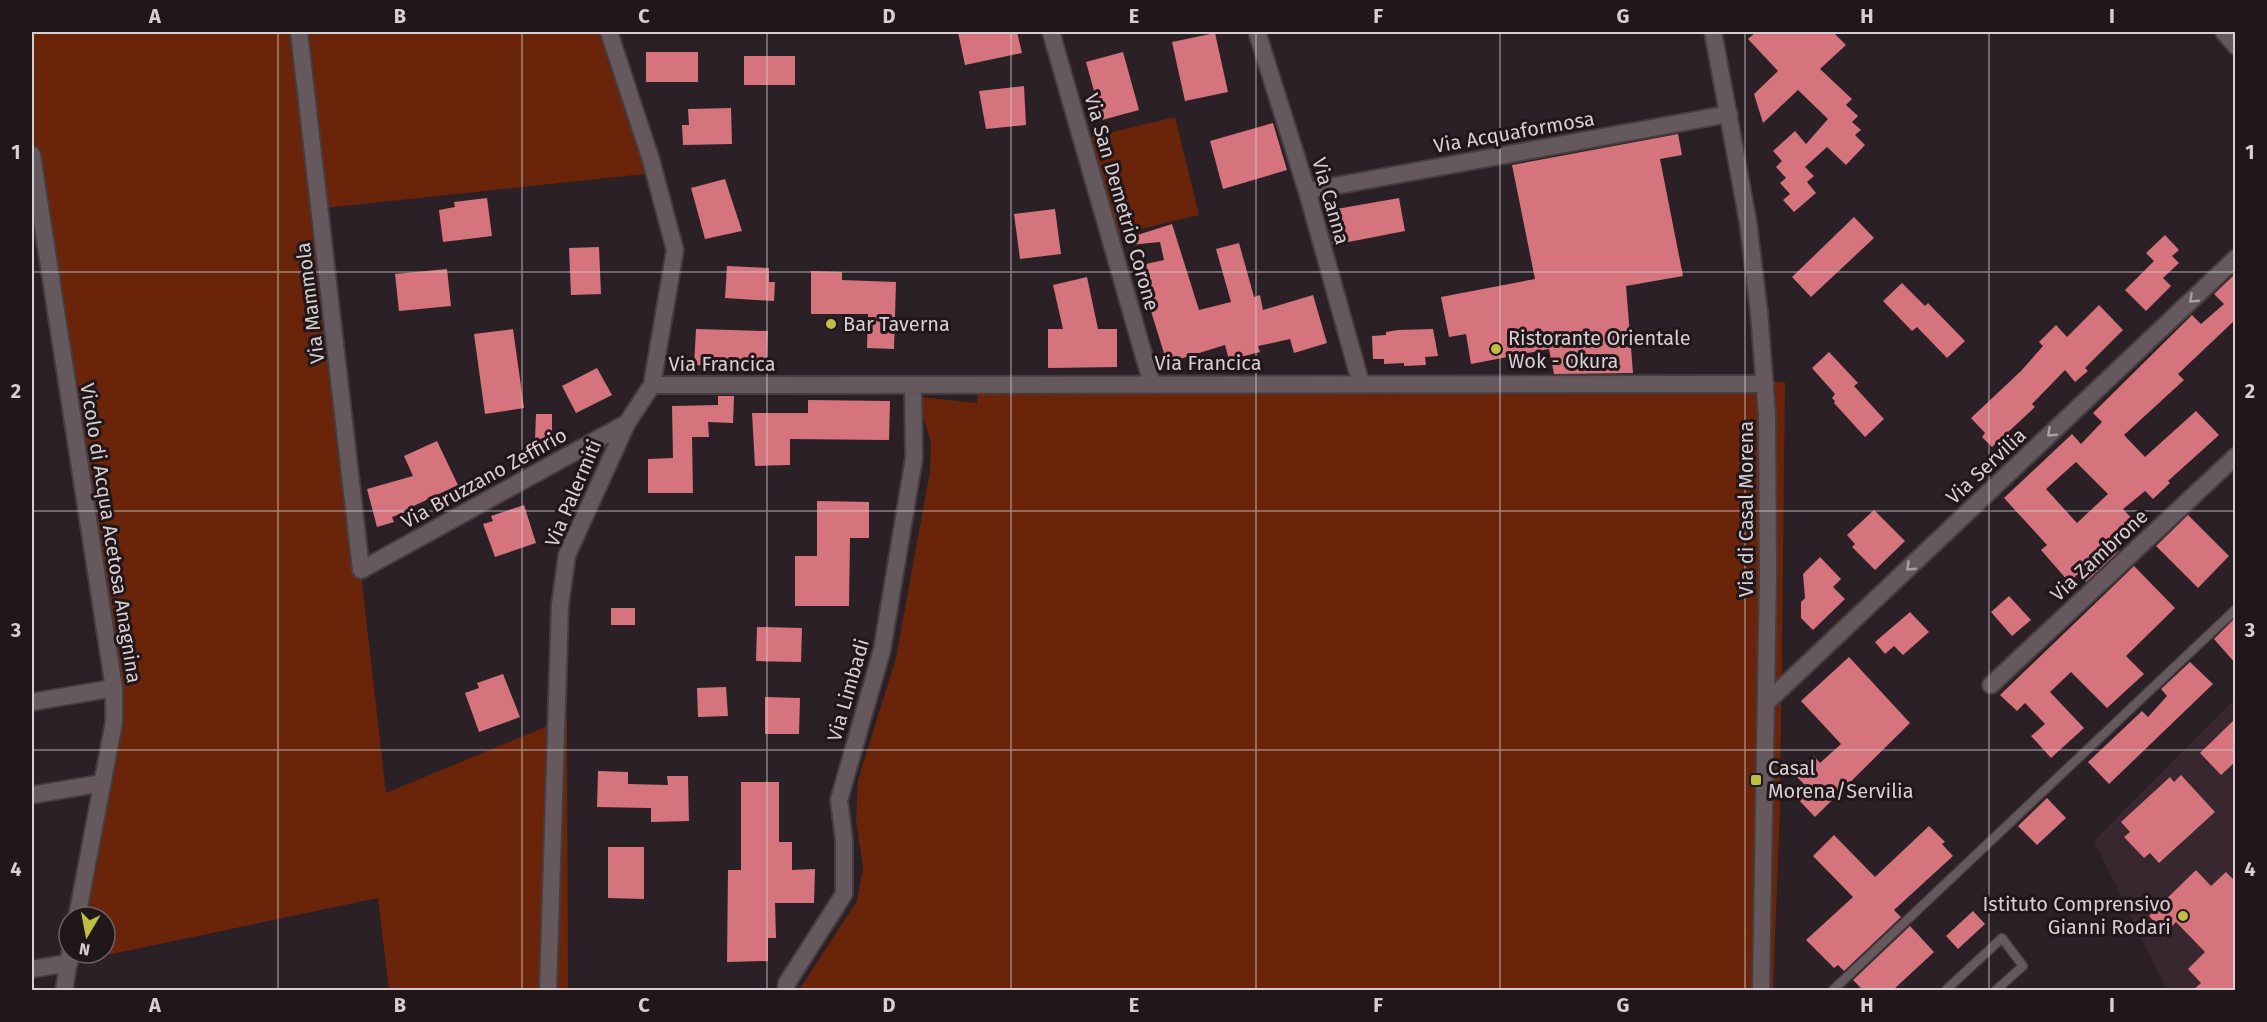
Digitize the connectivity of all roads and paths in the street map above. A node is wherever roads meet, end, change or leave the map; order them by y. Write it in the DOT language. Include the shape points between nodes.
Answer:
graph roads {
  1 [pos="299,32"];
  2 [pos="609,32"];
  3 [pos="1051,32"];
  4 [pos="1257,32"];
  5 [pos="1713,32"];
  6 [pos="2224,32"];
  7 [pos="2235,46"];
  8 [pos="1729,114"];
  9 [pos="32,155"];
  10 [pos="1307,191"];
  11 [pos="2235,258"];
  12 [pos="1152,384"];
  13 [pos="1361,384"];
  14 [pos="1765,384"];
  15 [pos="652,385"];
  16 [pos="913,385"];
  17 [pos="627,423"];
  18 [pos="2235,456"];
  19 [pos="362,570"];
  20 [pos="2235,609"];
  21 [pos="1991,685"];
  22 [pos="114,688"];
  23 [pos="32,702"];
  24 [pos="1766,703"];
  25 [pos="103,783"];
  26 [pos="32,795"];
  27 [pos="79,905"];
  28 [pos="57,962"];
  29 [pos="68,965"];
  30 [pos="32,969"];
  31 [pos="64,990"];
  32 [pos="548,990"];
  33 [pos="786,990"];
  34 [pos="1761,990"];
  35 [pos="1833,990"];
  36 [pos="1946,990"];
  37 [pos="1996,990"];
  1 -- 19 [label="street, Via Mammola"];
  2 -- 15 [label="street, Via Palermiti" via="651,160 675,250"];
  3 -- 12 [label="street, Via San Demetrio Corone"];
  4 -- 10 [label="street, Via Canna"];
  5 -- 8 [label="street, Via di Casal Morena"];
  6 -- 7 [label="street"];
  8 -- 10 [label="street, Via Acquaformosa"];
  8 -- 14 [label="street, Via di Casal Morena" via="1750,244"];
  9 -- 22 [label="street, Vicolo di Acqua Acetosa Anagnina"];
  10 -- 13 [label="street, Via Canna"];
  11 -- 24 [label="street, Via Servilia, one-way"];
  12 -- 13 [label="street, Via Francica"];
  12 -- 16 [label="street, Via Francica"];
  13 -- 14 [label="street, Via Francica"];
  14 -- 24 [label="street, Via di Casal Morena"];
  15 -- 16 [label="street, Via Francica"];
  15 -- 17 [label="street, Via Palermiti"];
  16 -- 33 [label="street, Via Limbadi" via="914,458 882,650 839,800 844,894"];
  17 -- 19 [label="street, Via Bruzzano Zeffirio"];
  17 -- 32 [label="street, Via Palermiti" via="567,555 560,605"];
  18 -- 21 [label="street, Via Zambrone"];
  20 -- 35 [label="lane"];
  22 -- 23 [label="street"];
  22 -- 25 [label="street, Vicolo di Acqua Acetosa Anagnina" via="114,722"];
  24 -- 34 [label="street, Via di Casal Morena"];
  25 -- 26 [label="street"];
  25 -- 27 [label="street, Vicolo di Acqua Acetosa Anagnina"];
  28 -- 30 [label="street"];
  29 -- 31 [label="street"];
  36 -- 37 [label="lane" via="2002,938 2023,966"];
}
